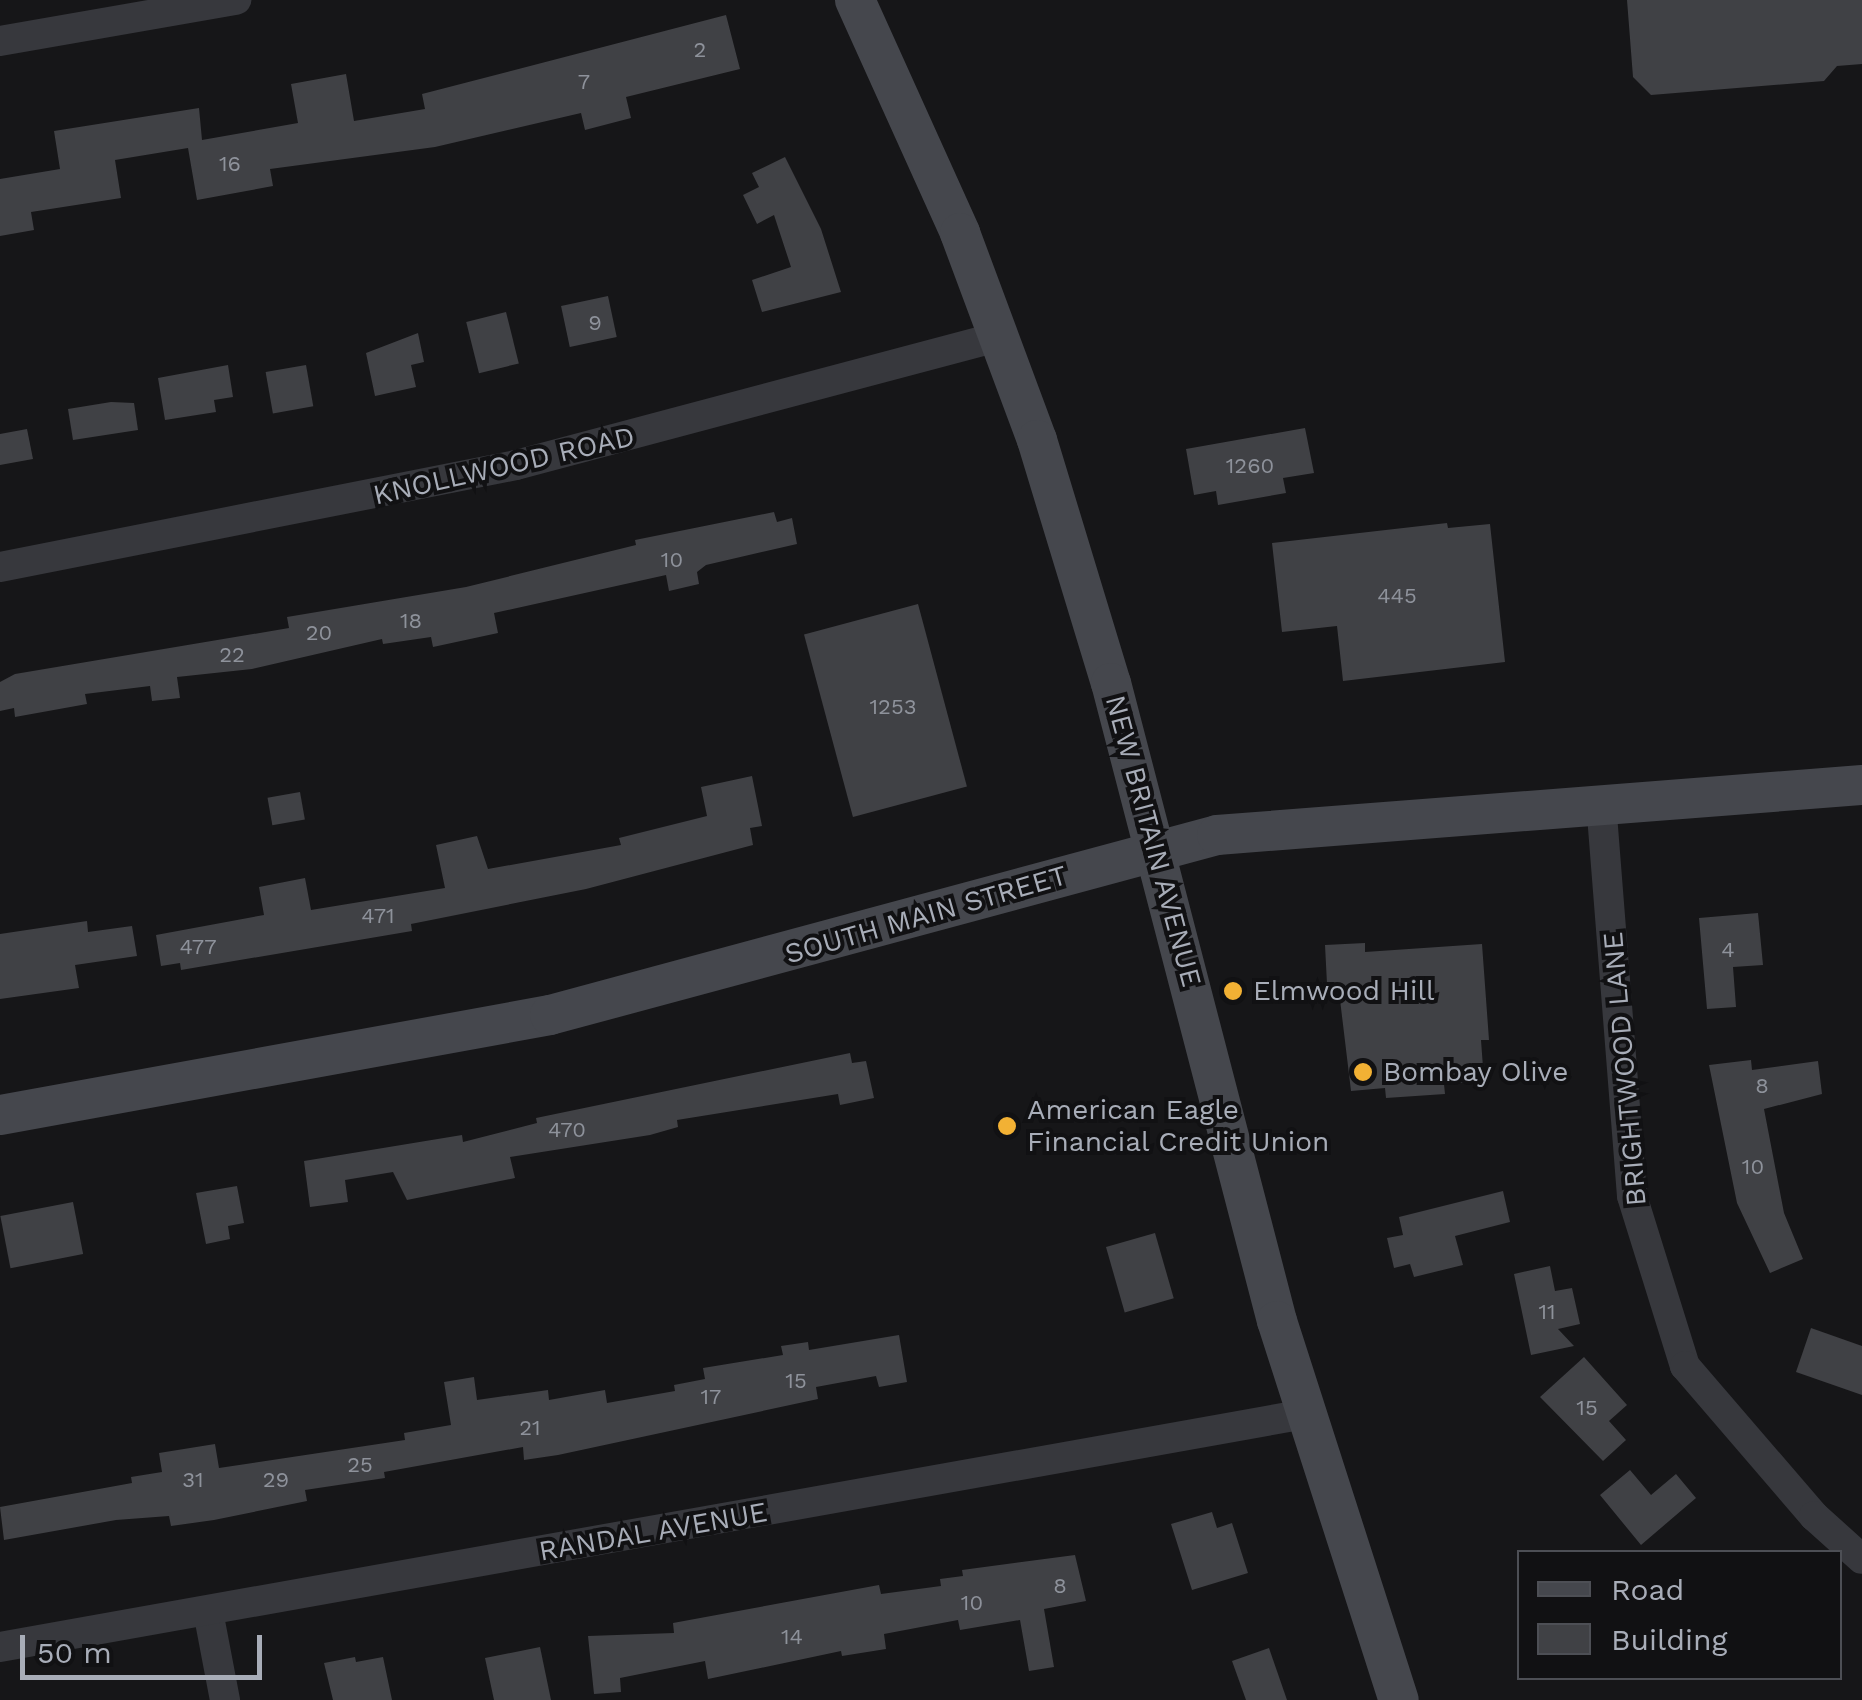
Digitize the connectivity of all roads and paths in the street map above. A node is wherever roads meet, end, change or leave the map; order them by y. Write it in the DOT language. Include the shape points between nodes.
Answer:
graph roads {
  1 [pos="236,0"];
  2 [pos="856,0"];
  3 [pos="0,40"];
  4 [pos="1001,336"];
  5 [pos="0,567"];
  6 [pos="1862,785"];
  7 [pos="1601,802"];
  8 [pos="1156,850"];
  9 [pos="0,1115"];
  10 [pos="1305,1414"];
  11 [pos="1862,1560"];
  12 [pos="208,1612"];
  13 [pos="0,1647"];
  14 [pos="225,1700"];
  15 [pos="1398,1700"];
  1 -- 3 [label="street"];
  2 -- 4 [label="main road, NEW BRITAIN AVENUE"];
  4 -- 5 [label="street, KNOLLWOOD ROAD" via="516,465"];
  4 -- 8 [label="main road, NEW BRITAIN AVENUE" via="1075,561"];
  6 -- 7 [label="main road, SOUTH MAIN STREET"];
  7 -- 8 [label="main road, SOUTH MAIN STREET" via="1268,826"];
  7 -- 11 [label="street, BRIGHTWOOD LANE" via="1632,1196 1684,1366 1814,1516"];
  8 -- 9 [label="main road, SOUTH MAIN STREET" via="568,1011"];
  8 -- 10 [label="main road, NEW BRITAIN AVENUE"];
  10 -- 12 [label="street, RANDAL AVENUE"];
  10 -- 15 [label="main road, NEW BRITAIN AVENUE"];
  12 -- 13 [label="street, RANDAL AVENUE"];
  12 -- 14 [label="street"];
}
